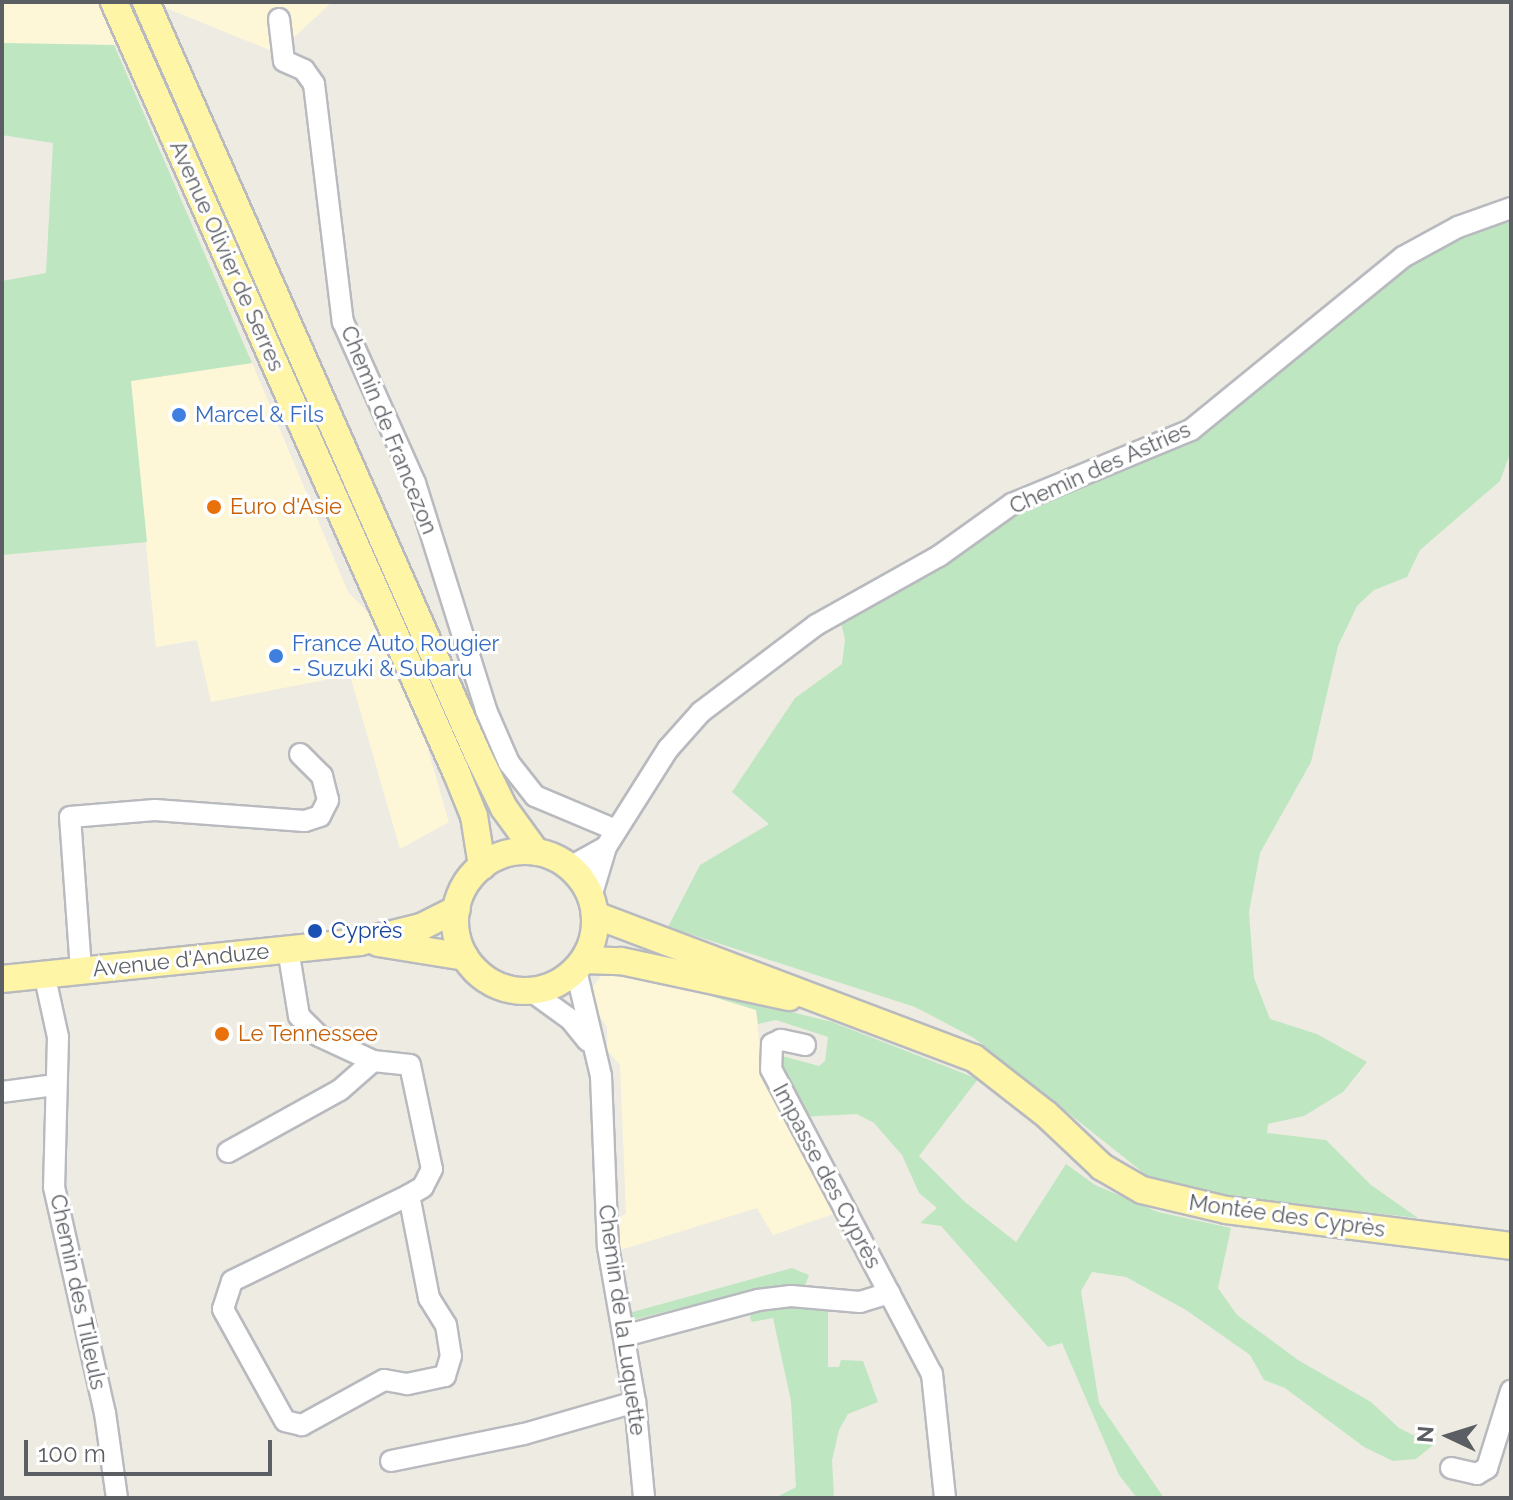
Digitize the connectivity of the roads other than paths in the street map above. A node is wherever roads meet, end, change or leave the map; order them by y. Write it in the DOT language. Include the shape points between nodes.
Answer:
graph roads {
  1 [pos="114,2"];
  2 [pos="146,2"];
  3 [pos="279,19"];
  4 [pos="1511,208"];
  5 [pos="300,754"];
  6 [pos="611,838"];
  7 [pos="536,852"];
  8 [pos="482,866"];
  9 [pos="570,867"];
  10 [pos="593,906"];
  11 [pos="457,909"];
  12 [pos="360,942"];
  13 [pos="288,949"];
  14 [pos="465,957"];
  15 [pos="580,965"];
  16 [pos="81,970"];
  17 [pos="44,973"];
  18 [pos="2,979"];
  19 [pos="531,991"];
  20 [pos="832,1003"];
  21 [pos="805,1045"];
  22 [pos="593,1048"];
  23 [pos="373,1061"];
  24 [pos="55,1085"];
  25 [pos="2,1092"];
  26 [pos="228,1152"];
  27 [pos="409,1195"];
  28 [pos="1508,1242"];
  29 [pos="890,1293"];
  30 [pos="624,1336"];
  31 [pos="1511,1391"];
  32 [pos="635,1402"];
  33 [pos="391,1461"];
  34 [pos="1451,1468"];
  35 [pos="117,1498"];
  36 [pos="644,1498"];
  37 [pos="945,1498"];
  1 -- 8 [label="main road, Avenue Olivier de Serres" via="457,774 474,816"];
  2 -- 7 [label="main road, Avenue Olivier de Serres" via="477,753 504,808"];
  3 -- 6 [label="street, Chemin de Francezon" via="284,61 304,70 314,84 343,322 415,483 486,710 509,763 535,796"];
  4 -- 6 [label="street, Chemin des Astries" via="1458,227 1403,257 1191,430 1012,504 939,556 816,625 701,712 668,749"];
  5 -- 16 [label="street" via="322,776 328,800 320,816 305,821 155,810 70,817"];
  6 -- 9 [label="street, Chemin des Astries"];
  6 -- 10 [label="street, Chemin des Astries"];
  7 -- 8 [label="main road" via="499,856"];
  7 -- 9 [label="main road"];
  8 -- 11 [label="main road" via="470,878"];
  9 -- 10 [label="main road"];
  10 -- 15 [label="main road"];
  10 -- 20 [label="main road, Montée des Cyprès"];
  11 -- 12 [label="main road, Avenue d'Anduze" via="421,927"];
  11 -- 14 [label="main road"];
  12 -- 13 [label="main road, Avenue d'Anduze"];
  12 -- 14 [label="main road, Avenue d'Anduze"];
  13 -- 16 [label="main road, Avenue d'Anduze"];
  13 -- 23 [label="street" via="299,1016 319,1036"];
  14 -- 19 [label="main road" via="493,983"];
  15 -- 19 [label="main road" via="555,985"];
  15 -- 20 [label="main road, Montée des Cyprès" via="621,961"];
  15 -- 22 [label="street, Chemin de la Luquette"];
  16 -- 17 [label="main road, Avenue d'Anduze"];
  17 -- 18 [label="main road, Avenue d'Anduze"];
  17 -- 24 [label="street, Chemin des Tilleuls" via="58,1037"];
  19 -- 22 [label="street, Chemin de la Luquette" via="570,1019"];
  20 -- 28 [label="main road, Montée des Cyprès" via="974,1058 1046,1114 1102,1167 1142,1190 1226,1210"];
  21 -- 29 [label="street, Impasse des Cyprès" via="781,1040 772,1044 771,1069"];
  22 -- 30 [label="street, Chemin de la Luquette" via="601,1076 608,1247"];
  23 -- 26 [label="street" via="340,1090"];
  23 -- 27 [label="street" via="410,1065 432,1169 423,1187"];
  24 -- 25 [label="street"];
  24 -- 35 [label="street, Chemin des Tilleuls" via="55,1199 105,1413"];
  27 -- 27 [label="street" via="429,1298 446,1325 451,1356 445,1376 407,1384 384,1380 302,1425 285,1421 223,1309 232,1281"];
  29 -- 30 [label="street, Impasse des Cyprès" via="860,1302 791,1296 758,1300"];
  29 -- 37 [label="street, Impasse des Cyprès" via="936,1384"];
  30 -- 32 [label="street, Chemin de la Luquette"];
  31 -- 34 [label="street" via="1487,1468 1477,1474"];
  32 -- 33 [label="street" via="524,1434"];
  32 -- 36 [label="street, Chemin de la Luquette"];
}
